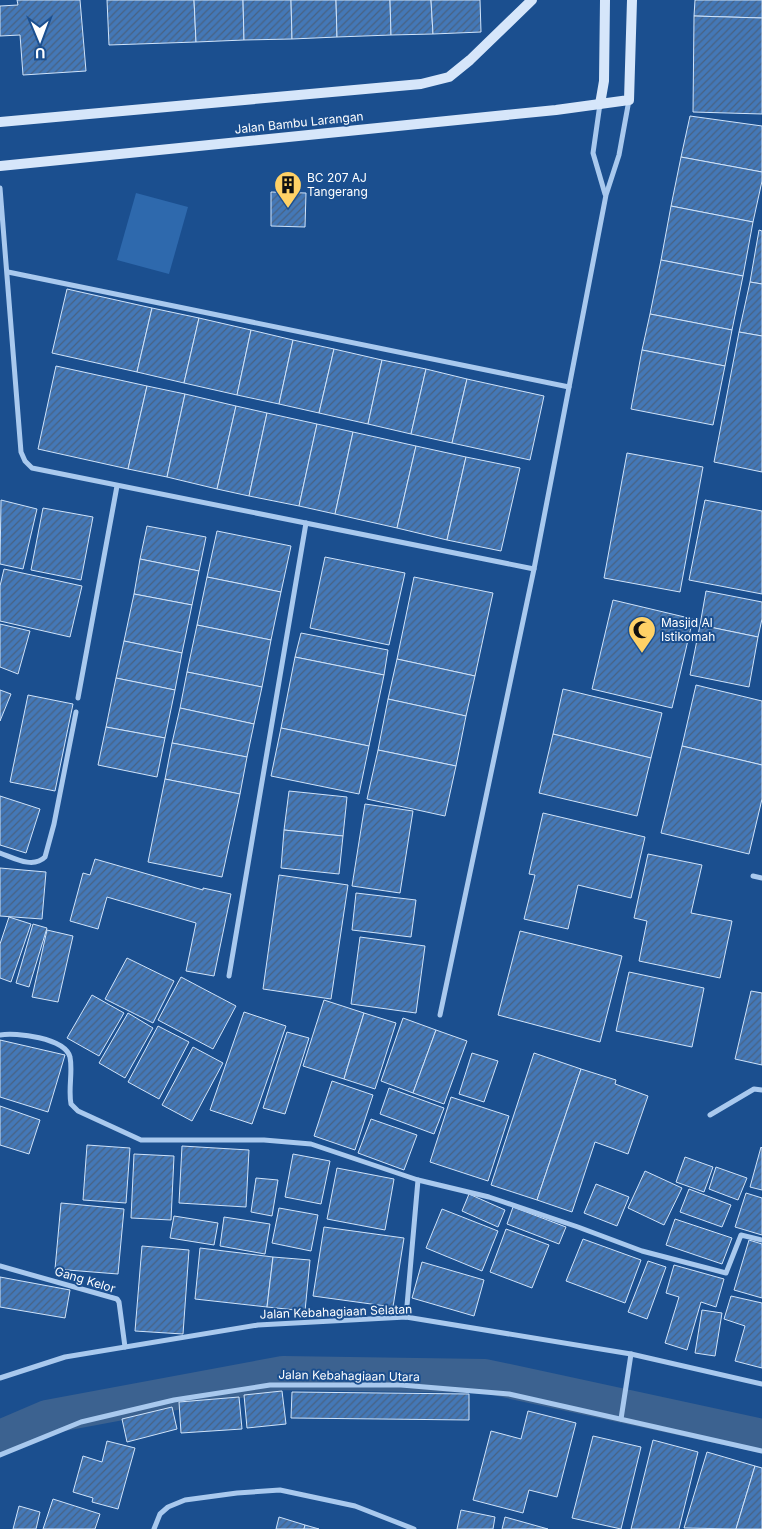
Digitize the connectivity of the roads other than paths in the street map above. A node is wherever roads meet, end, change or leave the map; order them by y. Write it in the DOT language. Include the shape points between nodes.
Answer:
graph roads {
  1 [pos="532,0"];
  2 [pos="605,0"];
  3 [pos="632,0"];
  4 [pos="628,100"];
  5 [pos="600,104"];
  6 [pos="0,122"];
  7 [pos="0,166"];
  8 [pos="0,188"];
  9 [pos="606,195"];
  10 [pos="8,272"];
  11 [pos="569,387"];
  12 [pos="117,486"];
  13 [pos="306,523"];
  14 [pos="534,569"];
  15 [pos="78,698"];
  16 [pos="76,712"];
  17 [pos="0,853"];
  18 [pos="753,876"];
  19 [pos="762,878"];
  20 [pos="229,976"];
  21 [pos="440,1015"];
  22 [pos="0,1035"];
  23 [pos="762,1090"];
  24 [pos="710,1115"];
  25 [pos="418,1180"];
  26 [pos="762,1240"];
  27 [pos="0,1266"];
  28 [pos="406,1317"];
  29 [pos="125,1347"];
  30 [pos="631,1354"];
  31 [pos="0,1378"];
  32 [pos="762,1384"];
  33 [pos="621,1419"];
  34 [pos="762,1451"];
  35 [pos="0,1455"];
  36 [pos="154,1529"];
  37 [pos="414,1529"];
  1 -- 6 [label="street" via="449,77 421,84"];
  2 -- 5 [label="street" via="604,81"];
  3 -- 4 [label="street"];
  4 -- 5 [label="street, Jalan Bambu Larangan"];
  4 -- 9 [label="street" via="619,155"];
  5 -- 7 [label="street, Jalan Bambu Larangan"];
  5 -- 9 [label="street" via="593,153"];
  8 -- 10 [label="street"];
  9 -- 11 [label="street"];
  10 -- 11 [label="street"];
  10 -- 12 [label="street" via="21,452 25,461 32,468"];
  11 -- 14 [label="street"];
  12 -- 13 [label="street"];
  12 -- 15 [label="street"];
  13 -- 14 [label="street"];
  13 -- 20 [label="street"];
  14 -- 21 [label="street"];
  16 -- 17 [label="street" via="45,857 30,863"];
  18 -- 19 [label="street"];
  22 -- 25 [label="street" via="40,1037 65,1049 70,1059 71,1104 78,1111 141,1140 264,1140 311,1144"];
  23 -- 24 [label="street" via="754,1089"];
  25 -- 26 [label="street" via="489,1197 642,1251 726,1273 741,1235"];
  25 -- 28 [label="street"];
  27 -- 29 [label="street, Gang Kelor" via="117,1299"];
  28 -- 29 [label="street, Jalan Kebahagiaan Selatan" via="258,1325"];
  28 -- 30 [label="street, Jalan Kebahagiaan Selatan"];
  29 -- 31 [label="street, Jalan Kebahagiaan Selatan" via="65,1357"];
  30 -- 32 [label="street, Jalan Kebahagiaan Selatan"];
  30 -- 33 [label="street"];
  33 -- 34 [label="street, Jalan Kebahagiaan Utara"];
  33 -- 35 [label="street, Jalan Kebahagiaan Utara" via="509,1394 401,1384 270,1385 174,1400 81,1422"];
  36 -- 37 [label="street" via="160,1514 185,1500 280,1490 355,1506"];
}
